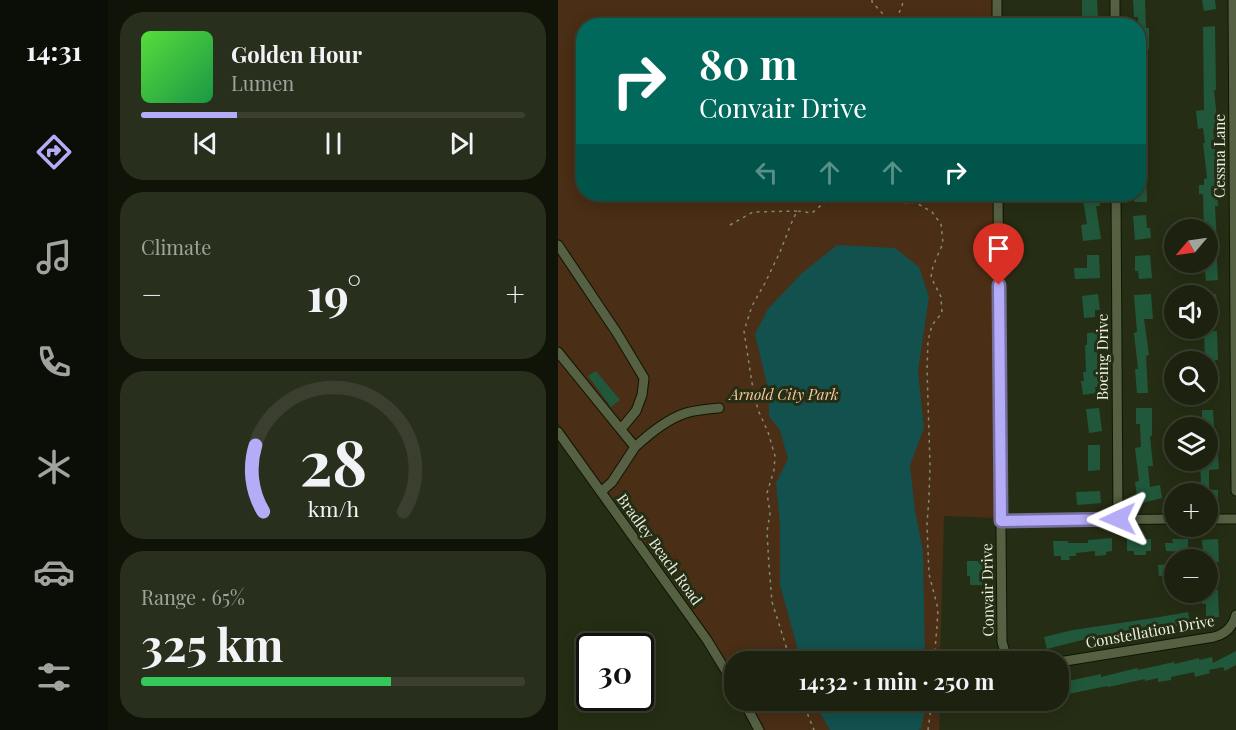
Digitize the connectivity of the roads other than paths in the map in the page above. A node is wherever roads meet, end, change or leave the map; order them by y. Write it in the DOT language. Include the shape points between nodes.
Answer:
graph roads {
  1 [pos="997,0"];
  2 [pos="1115,0"];
  3 [pos="1233,0"];
  4 [pos="997,18"];
  5 [pos="1115,18"];
  6 [pos="1235,165"];
  7 [pos="998,201"];
  8 [pos="1116,201"];
  9 [pos="558,245"];
  10 [pos="558,352"];
  11 [pos="562,364"];
  12 [pos="719,408"];
  13 [pos="621,429"];
  14 [pos="558,432"];
  15 [pos="635,447"];
  16 [pos="1236,491"];
  17 [pos="601,492"];
  18 [pos="1118,519"];
  19 [pos="1164,519"];
  20 [pos="1218,519"];
  21 [pos="1236,519"];
  22 [pos="1001,521"];
  23 [pos="1236,615"];
  24 [pos="1005,651"];
  25 [pos="1069,660"];
  26 [pos="724,668"];
  27 [pos="749,711"];
  28 [pos="759,730"];
  1 -- 4 [label="street"];
  2 -- 5 [label="street"];
  3 -- 6 [label="street, Cessna Lane"];
  6 -- 16 [label="street, Cessna Lane"];
  7 -- 22 [label="street, Convair Drive"];
  8 -- 18 [label="street, Boeing Drive"];
  9 -- 13 [label="street" via="644,378 636,411"];
  10 -- 11 [label="street"];
  11 -- 13 [label="street"];
  12 -- 15 [label="street" via="677,417"];
  13 -- 15 [label="street"];
  14 -- 17 [label="street, Bradley Beach Road"];
  15 -- 17 [label="street"];
  17 -- 26 [label="street, Bradley Beach Road"];
  18 -- 19 [label="street"];
  18 -- 22 [label="street"];
  20 -- 21 [label="street"];
  22 -- 24 [label="street, Convair Drive"];
  23 -- 25 [label="street, Constellation Drive" via="1224,633 1214,637"];
  27 -- 28 [label="street"];
}
